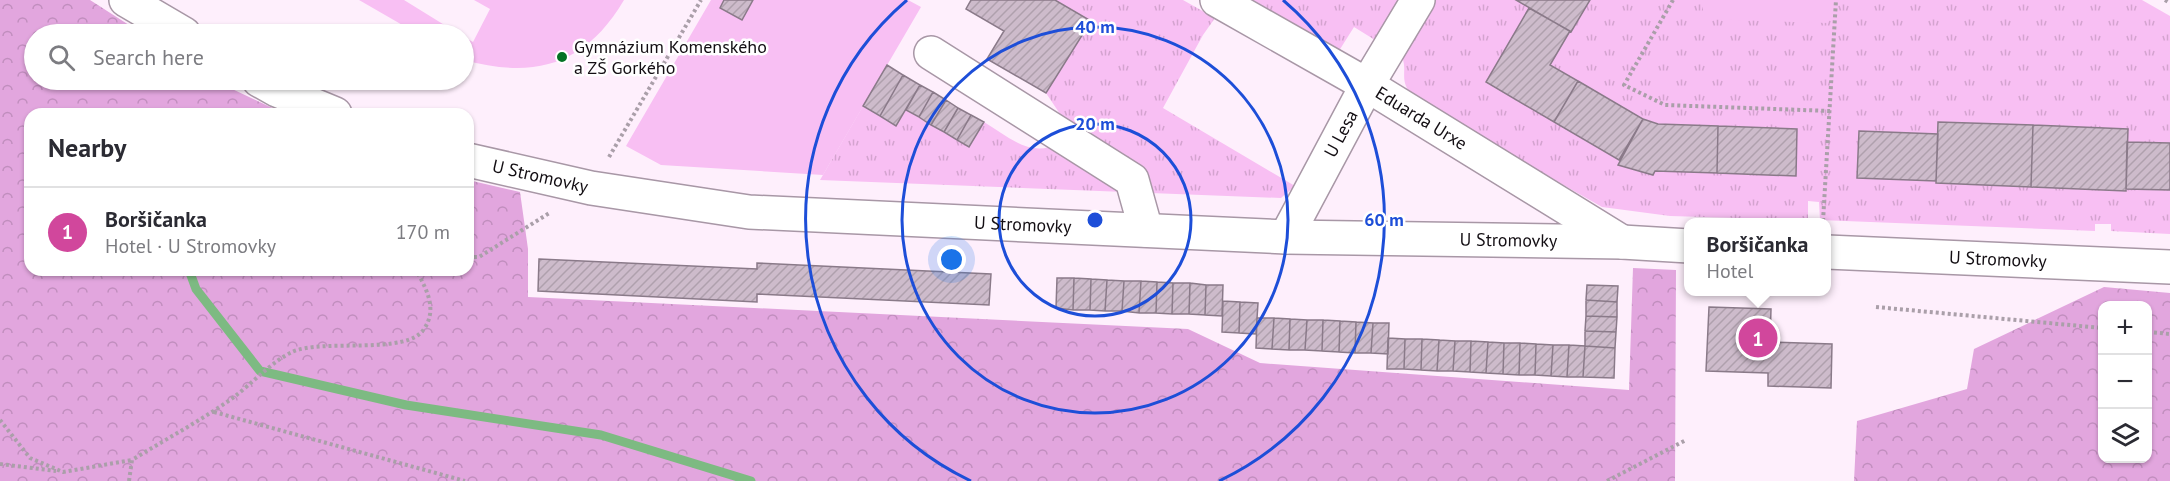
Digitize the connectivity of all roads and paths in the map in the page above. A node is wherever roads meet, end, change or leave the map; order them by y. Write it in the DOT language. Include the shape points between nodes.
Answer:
graph roads {
  1 [pos="126,0"];
  2 [pos="701,0"];
  3 [pos="1217,0"];
  4 [pos="1418,0"];
  5 [pos="1673,0"];
  6 [pos="1836,0"];
  7 [pos="2165,0"];
  8 [pos="2170,3"];
  9 [pos="167,24"];
  10 [pos="931,53"];
  11 [pos="1366,85"];
  12 [pos="277,90"];
  13 [pos="320,108"];
  14 [pos="1830,111"];
  15 [pos="474,161"];
  16 [pos="591,188"];
  17 [pos="1823,218"];
  18 [pos="1146,230"];
  19 [pos="1286,237"];
  20 [pos="1622,242"];
  21 [pos="1684,246"];
  22 [pos="1831,252"];
  23 [pos="474,256"];
  24 [pos="2170,267"];
  25 [pos="419,276"];
  26 [pos="1876,307"];
  27 [pos="2098,328"];
  28 [pos="2152,332"];
  29 [pos="2170,334"];
  30 [pos="213,411"];
  31 [pos="0,420"];
  32 [pos="1686,440"];
  33 [pos="132,460"];
  34 [pos="0,465"];
  35 [pos="63,472"];
  36 [pos="129,481"];
  37 [pos="465,481"];
  38 [pos="1607,481"];
  1 -- 9 [label="street"];
  2 -- 16 [label="path"];
  3 -- 11 [label="street, Eduarda Urxe"];
  4 -- 11 [label="street, U Lesa"];
  5 -- 14 [label="path" via="1624,85 1665,105"];
  6 -- 14 [label="path"];
  7 -- 8 [label="path"];
  10 -- 18 [label="street" via="1132,180"];
  11 -- 19 [label="street, U Lesa"];
  11 -- 20 [label="street, Eduarda Urxe"];
  12 -- 13 [label="street"];
  14 -- 17 [label="path"];
  15 -- 16 [label="street, U Stromovky"];
  16 -- 18 [label="street, U Stromovky" via="749,212"];
  16 -- 23 [label="path"];
  18 -- 19 [label="street, U Stromovky"];
  19 -- 20 [label="street, U Stromovky"];
  20 -- 21 [label="street, U Stromovky"];
  22 -- 24 [label="street, U Stromovky"];
  25 -- 30 [label="path" via="428,293 431,312 424,330 409,341 292,352"];
  26 -- 27 [label="path"];
  28 -- 29 [label="path"];
  30 -- 33 [label="path"];
  30 -- 37 [label="path"];
  31 -- 35 [label="path" via="30,458"];
  32 -- 38 [label="path"];
  33 -- 35 [label="path"];
  33 -- 36 [label="path"];
  34 -- 35 [label="path"];
}
